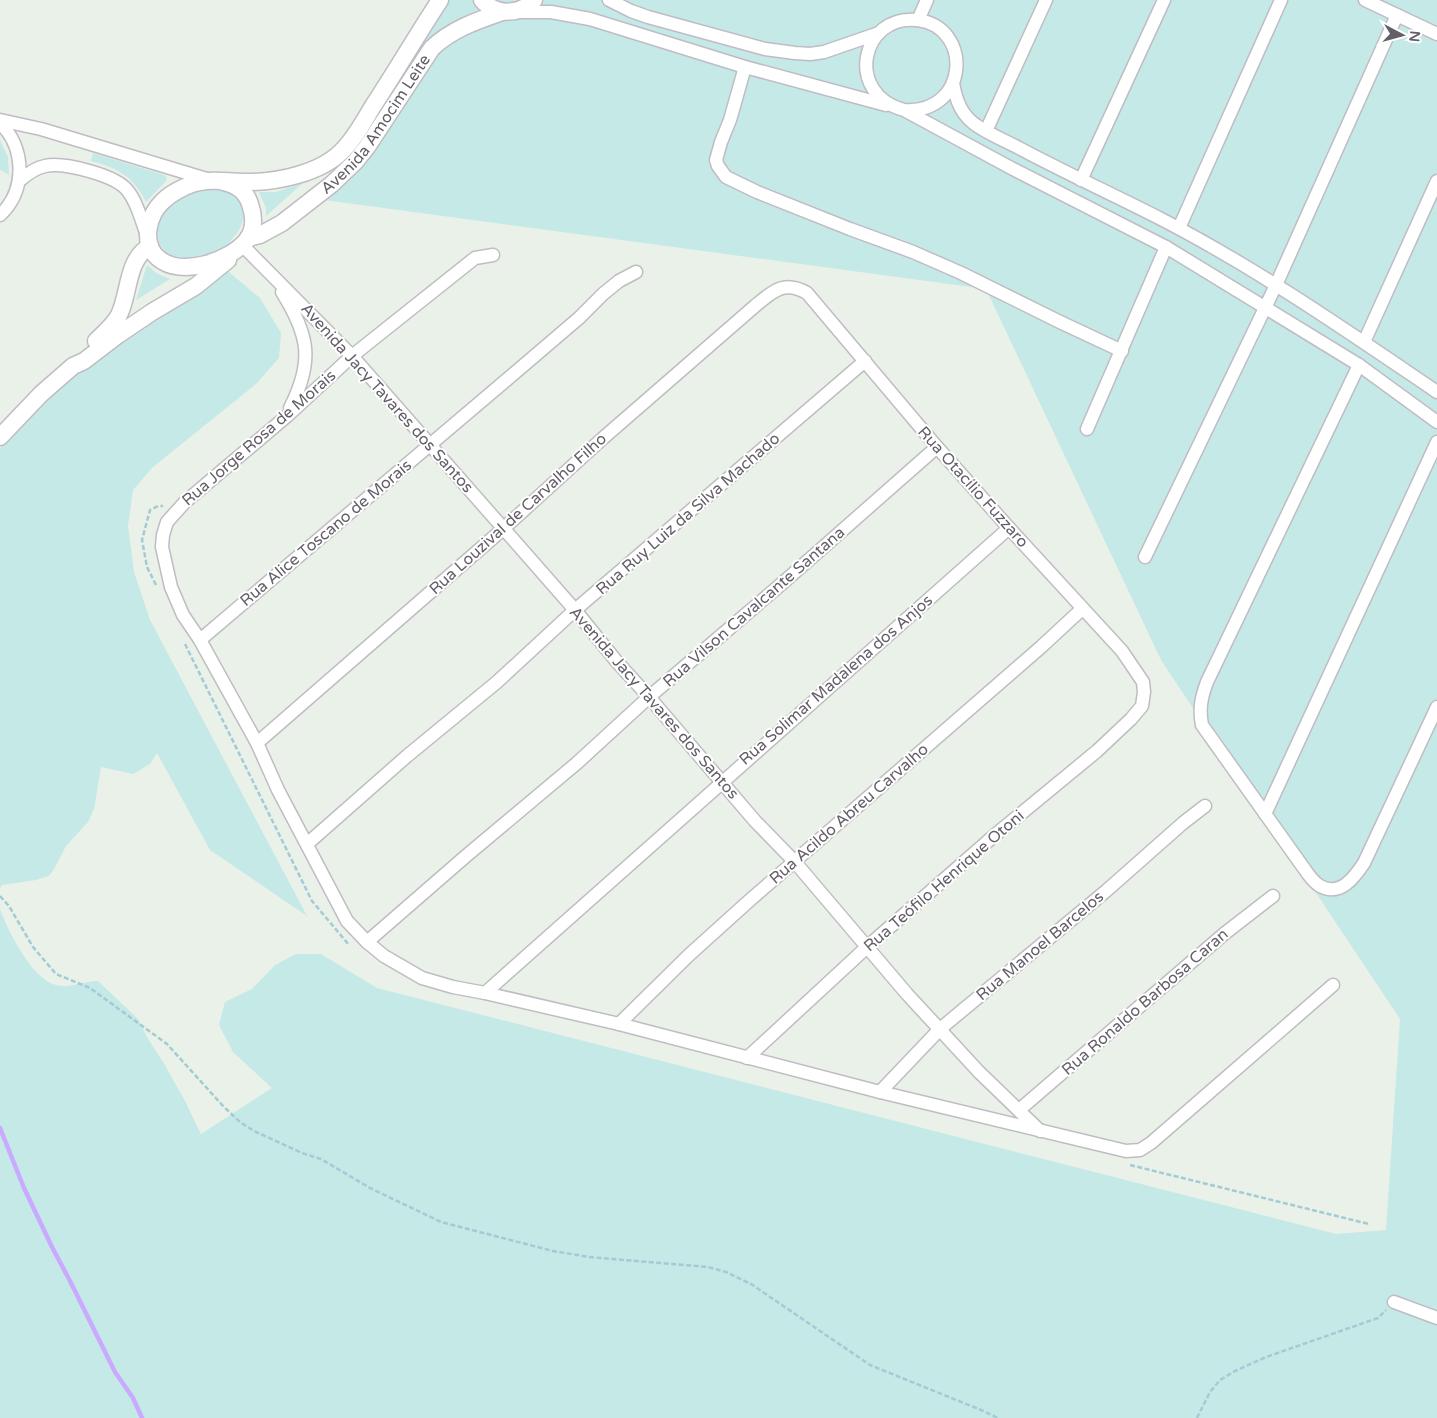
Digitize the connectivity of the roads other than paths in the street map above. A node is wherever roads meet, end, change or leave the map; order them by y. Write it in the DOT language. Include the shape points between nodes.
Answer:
graph roads {
  1 [pos="440,0"];
  2 [pos="482,0"];
  3 [pos="534,0"];
  4 [pos="609,0"];
  5 [pos="927,0"];
  6 [pos="1046,0"];
  7 [pos="1164,0"];
  8 [pos="1281,0"];
  9 [pos="1365,0"];
  10 [pos="508,12"];
  11 [pos="1397,15"];
  12 [pos="918,20"];
  13 [pos="879,33"];
  14 [pos="1437,34"];
  15 [pos="745,68"];
  16 [pos="953,83"];
  17 [pos="899,109"];
  18 [pos="0,121"];
  19 [pos="986,131"];
  20 [pos="1081,180"];
  21 [pos="19,181"];
  22 [pos="215,181"];
  23 [pos="1437,181"];
  24 [pos="0,215"];
  25 [pos="1179,228"];
  26 [pos="149,242"];
  27 [pos="242,245"];
  28 [pos="1166,247"];
  29 [pos="493,256"];
  30 [pos="270,272"];
  31 [pos="636,272"];
  32 [pos="1276,285"];
  33 [pos="781,288"];
  34 [pos="1265,307"];
  35 [pos="1364,342"];
  36 [pos="1122,351"];
  37 [pos="352,356"];
  38 [pos="865,361"];
  39 [pos="1359,365"];
  40 [pos="73,366"];
  41 [pos="1437,392"];
  42 [pos="287,416"];
  43 [pos="1437,422"];
  44 [pos="1087,429"];
  45 [pos="0,437"];
  46 [pos="1437,442"];
  47 [pos="431,445"];
  48 [pos="936,447"];
  49 [pos="1008,528"];
  50 [pos="504,529"];
  51 [pos="1145,557"];
  52 [pos="1082,609"];
  53 [pos="575,610"];
  54 [pos="200,640"];
  55 [pos="649,697"];
  56 [pos="1142,706"];
  57 [pos="1437,707"];
  58 [pos="257,743"];
  59 [pos="721,782"];
  60 [pos="1205,806"];
  61 [pos="1265,814"];
  62 [pos="307,844"];
  63 [pos="794,861"];
  64 [pos="1273,896"];
  65 [pos="367,942"];
  66 [pos="867,947"];
  67 [pos="1333,985"];
  68 [pos="485,993"];
  69 [pos="619,1024"];
  70 [pos="940,1029"];
  71 [pos="747,1058"];
  72 [pos="880,1092"];
  73 [pos="1019,1110"];
  74 [pos="1040,1131"];
  75 [pos="1394,1302"];
  76 [pos="1437,1318"];
  1 -- 22 [label="street, Avenida Amocim Leite" via="340,153 316,168 283,179"];
  2 -- 10 [label="street" via="493,9"];
  3 -- 10 [label="street, Avenida Amocim Leite"];
  4 -- 13 [label="street" via="648,16 765,49 795,54 824,52"];
  5 -- 12 [label="street"];
  6 -- 19 [label="street"];
  7 -- 20 [label="street"];
  8 -- 25 [label="street"];
  9 -- 11 [label="street"];
  10 -- 15 [label="street" via="551,12 590,19"];
  10 -- 27 [label="street, Avenida Amocim Leite" via="477,21 444,37 428,54 367,147 349,168 277,226"];
  11 -- 14 [label="street"];
  11 -- 32 [label="street"];
  12 -- 13 [label="street" via="897,22"];
  12 -- 16 [label="street" via="938,27 952,43 957,63"];
  13 -- 17 [label="street" via="868,51 866,70 878,97"];
  15 -- 17 [label="street"];
  15 -- 36 [label="street" via="716,160 726,177 914,252"];
  16 -- 17 [label="street" via="942,99 933,105 924,109"];
  16 -- 19 [label="street" via="955,97 964,114"];
  17 -- 28 [label="street"];
  18 -- 21 [label="street" via="16,147"];
  18 -- 22 [label="street" via="18,123"];
  19 -- 20 [label="street"];
  20 -- 25 [label="street"];
  21 -- 24 [label="street" via="13,198"];
  21 -- 26 [label="street" via="34,170 52,165 110,178 123,186 137,205"];
  22 -- 26 [label="street, Avenida Amocim Leite" via="192,184 163,201 149,225"];
  22 -- 27 [label="street" via="232,184 248,197 253,224"];
  23 -- 35 [label="street"];
  25 -- 32 [label="street"];
  26 -- 27 [label="street, Avenida Amocim Leite" via="158,258 165,263 188,268 204,265"];
  26 -- 40 [label="street, Avenida Amocim Leite" via="133,267 120,314"];
  27 -- 30 [label="street, Avenida Jacy Tavares dos Santos"];
  27 -- 40 [label="street, Avenida Amocim Leite" via="202,282"];
  28 -- 34 [label="street"];
  28 -- 36 [label="street"];
  29 -- 37 [label="street, Rua Jorge Rosa de Morais" via="475,258"];
  30 -- 37 [label="street, Avenida Jacy Tavares dos Santos"];
  30 -- 42 [label="street, Avenida Jacy Tavares dos Santos" via="300,324 305,342 303,377"];
  31 -- 47 [label="street, Rua Alice Toscano de Morais" via="619,281"];
  32 -- 34 [label="street"];
  32 -- 35 [label="street"];
  33 -- 38 [label="street, Rua Otacílio Fuzzaro" via="794,287 807,293"];
  33 -- 50 [label="street, Rua Louzival de Carvalho Filho" via="685,366"];
  34 -- 39 [label="street"];
  34 -- 51 [label="street"];
  35 -- 41 [label="street"];
  36 -- 44 [label="street"];
  37 -- 42 [label="street, Rua Jorge Rosa de Morais"];
  37 -- 47 [label="street, Avenida Jacy Tavares dos Santos"];
  38 -- 48 [label="street, Rua Otacílio Fuzzaro"];
  38 -- 53 [label="street, Rua Ruy Luiz da Silva Machado"];
  39 -- 43 [label="street"];
  39 -- 61 [label="street" via="1201,696 1199,711 1202,725"];
  40 -- 45 [label="street, Avenida Amocim Leite"];
  42 -- 54 [label="street, Rua Jorge Rosa de Morais" via="204,485 167,522 162,547 171,587 183,615"];
  46 -- 61 [label="street"];
  47 -- 50 [label="street, Avenida Jacy Tavares dos Santos"];
  47 -- 54 [label="street, Rua Alice Toscano de Morais"];
  48 -- 49 [label="street, Rua Otacílio Fuzzaro"];
  48 -- 55 [label="street, Rua Vilson Cavalcante Santana"];
  49 -- 52 [label="street, Rua Otacílio Fuzzaro"];
  49 -- 59 [label="street, Rua Solimar Madalena dos Anjos"];
  50 -- 53 [label="street, Avenida Jacy Tavares dos Santos"];
  50 -- 58 [label="street, Rua Louzival de Carvalho Filho"];
  52 -- 56 [label="street, Rua Otacílio Fuzzaro" via="1137,671 1143,682"];
  52 -- 63 [label="street, Rua Acildo Abreu Carvalho"];
  53 -- 55 [label="street, Avenida Jacy Tavares dos Santos"];
  53 -- 62 [label="street, Rua Ruy Luiz da Silva Machado" via="497,682"];
  54 -- 58 [label="street"];
  55 -- 59 [label="street, Avenida Jacy Tavares dos Santos"];
  55 -- 65 [label="street, Rua Vilson Cavalcante Santana" via="577,763"];
  56 -- 66 [label="street, Rua Teófilo Henrique Otoni" via="1097,751"];
  57 -- 61 [label="street" via="1364,863 1353,880 1341,888 1319,885"];
  58 -- 62 [label="street"];
  59 -- 63 [label="street, Avenida Jacy Tavares dos Santos"];
  59 -- 68 [label="street, Rua Solimar Madalena dos Anjos"];
  60 -- 70 [label="street, Rua Manoel Barcelos"];
  62 -- 65 [label="street" via="347,921"];
  63 -- 66 [label="street, Avenida Jacy Tavares dos Santos"];
  63 -- 69 [label="street, Rua Acildo Abreu Carvalho"];
  64 -- 73 [label="street, Rua Ronaldo Barbosa Caran" via="1216,940"];
  65 -- 68 [label="street" via="398,966 422,978"];
  66 -- 70 [label="street, Avenida Jacy Tavares dos Santos"];
  66 -- 71 [label="street, Rua Teófilo Henrique Otoni"];
  67 -- 74 [label="street" via="1151,1144 1140,1150 1126,1151"];
  68 -- 69 [label="street"];
  69 -- 71 [label="street"];
  70 -- 72 [label="street, Rua Manoel Barcelos"];
  70 -- 73 [label="street, Avenida Jacy Tavares dos Santos" via="978,1072"];
  71 -- 72 [label="street"];
  72 -- 74 [label="street"];
  73 -- 74 [label="street, Avenida Jacy Tavares dos Santos"];
  75 -- 76 [label="street"];
}
